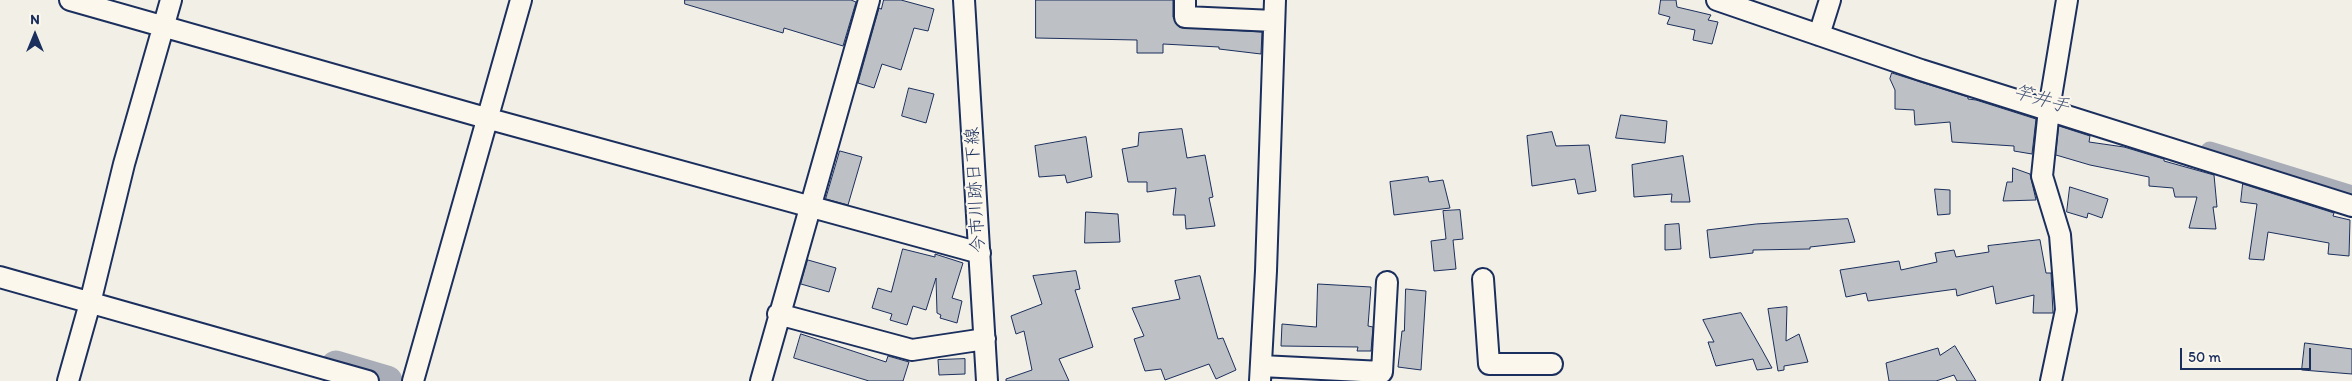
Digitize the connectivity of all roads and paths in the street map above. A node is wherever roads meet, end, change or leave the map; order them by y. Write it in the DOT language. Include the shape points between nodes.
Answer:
graph roads {
  1 [pos="70,0"];
  2 [pos="171,0"];
  3 [pos="521,0"];
  4 [pos="870,0"];
  5 [pos="964,0"];
  6 [pos="1185,0"];
  7 [pos="1275,0"];
  8 [pos="1717,0"];
  9 [pos="1830,0"];
  10 [pos="2067,0"];
  11 [pos="1274,21"];
  12 [pos="164,26"];
  13 [pos="1819,35"];
  14 [pos="2049,109"];
  15 [pos="486,118"];
  16 [pos="2352,206"];
  17 [pos="812,207"];
  18 [pos="980,253"];
  19 [pos="0,277"];
  20 [pos="1484,279"];
  21 [pos="1387,282"];
  22 [pos="90,303"];
  23 [pos="778,314"];
  24 [pos="984,339"];
  25 [pos="1552,364"];
  26 [pos="1260,373"];
  27 [pos="68,381"];
  28 [pos="368,381"];
  29 [pos="413,381"];
  30 [pos="761,381"];
  31 [pos="987,381"];
  32 [pos="2051,381"];
  1 -- 12 [label="street"];
  2 -- 12 [label="street"];
  3 -- 15 [label="street"];
  4 -- 17 [label="street"];
  5 -- 18 [label="street, 今市川跡日下線"];
  6 -- 11 [label="street" via="1185,17"];
  7 -- 11 [label="street"];
  8 -- 13 [label="street"];
  9 -- 13 [label="street"];
  10 -- 14 [label="street"];
  11 -- 26 [label="street"];
  12 -- 15 [label="street"];
  12 -- 22 [label="street" via="124,164"];
  13 -- 14 [label="street"];
  14 -- 16 [label="street"];
  14 -- 32 [label="street" via="2042,176 2060,235 2066,310"];
  15 -- 17 [label="street"];
  15 -- 29 [label="street"];
  17 -- 18 [label="street"];
  17 -- 23 [label="street"];
  18 -- 24 [label="street, 今市川跡日下線"];
  19 -- 22 [label="street"];
  20 -- 25 [label="street" via="1489,364"];
  21 -- 26 [label="street" via="1382,372"];
  22 -- 27 [label="street"];
  22 -- 28 [label="street"];
  23 -- 24 [label="street" via="912,350"];
  23 -- 30 [label="street"];
  24 -- 31 [label="street, 今市川跡日下線"];
}
